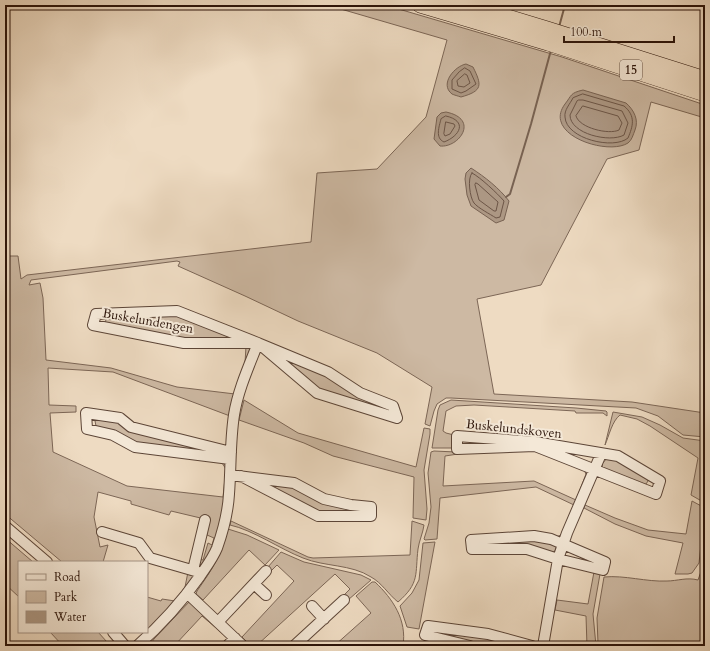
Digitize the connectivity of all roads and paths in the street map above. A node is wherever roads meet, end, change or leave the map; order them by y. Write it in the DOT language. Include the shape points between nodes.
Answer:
graph roads {
  1 [pos="420,5"];
  2 [pos="468,5"];
  3 [pos="555,38"];
  4 [pos="705,79"];
  5 [pos="705,94"];
  6 [pos="258,343"];
  7 [pos="601,454"];
  8 [pos="231,455"];
  9 [pos="594,470"];
  10 [pos="230,475"];
  11 [pos="241,476"];
  12 [pos="205,520"];
  13 [pos="5,526"];
  14 [pos="102,532"];
  15 [pos="563,544"];
  16 [pos="558,559"];
  17 [pos="46,561"];
  18 [pos="266,571"];
  19 [pos="197,572"];
  20 [pos="254,584"];
  21 [pos="188,594"];
  22 [pos="266,595"];
  23 [pos="344,600"];
  24 [pos="312,606"];
  25 [pos="324,619"];
  26 [pos="218,622"];
  27 [pos="114,633"];
  28 [pos="234,638"];
  29 [pos="125,646"];
  30 [pos="137,646"];
  31 [pos="226,646"];
  32 [pos="243,646"];
  33 [pos="294,646"];
  34 [pos="470,646"];
  35 [pos="532,646"];
  36 [pos="544,646"];
  1 -- 3 [label="highway, 15"];
  2 -- 3 [label="highway, 15"];
  3 -- 4 [label="highway, 15"];
  3 -- 5 [label="highway, 15"];
  6 -- 6 [label="street, Buskelundengen" via="317,393 397,418 393,406 360,393 328,372"];
  6 -- 6 [label="street, Buskelundengen" via="177,311 96,314 93,325 184,343"];
  6 -- 8 [label="street" via="234,414"];
  7 -- 9 [label="street"];
  7 -- 9 [label="street, Buskelundskoven" via="618,456 660,481 656,494"];
  7 -- 9 [label="street, Buskelundskoven" via="535,442 457,436 456,449 535,446"];
  8 -- 8 [label="street" via="131,427 120,418 86,413 87,428 113,435 135,447"];
  8 -- 10 [label="street"];
  9 -- 15 [label="street"];
  10 -- 11 [label="street"];
  10 -- 19 [label="street" via="229,496 216,549 208,565"];
  11 -- 11 [label="street" via="318,516 371,516 371,506 324,499 294,483"];
  12 -- 19 [label="street"];
  13 -- 17 [label="street"];
  14 -- 19 [label="street" via="139,543 150,558"];
  15 -- 16 [label="street"];
  15 -- 16 [label="street" via="605,562 604,570"];
  15 -- 16 [label="street" via="534,536 471,540 472,549 527,549"];
  16 -- 36 [label="street"];
  18 -- 20 [label="street"];
  19 -- 21 [label="street"];
  20 -- 22 [label="street"];
  20 -- 26 [label="street"];
  21 -- 26 [label="street"];
  21 -- 30 [label="street"];
  23 -- 25 [label="street"];
  24 -- 25 [label="street"];
  25 -- 33 [label="street"];
  26 -- 28 [label="street"];
  27 -- 29 [label="street"];
  28 -- 31 [label="street"];
  28 -- 32 [label="street"];
  34 -- 35 [label="street" via="425,635 428,626 488,634"];
}
